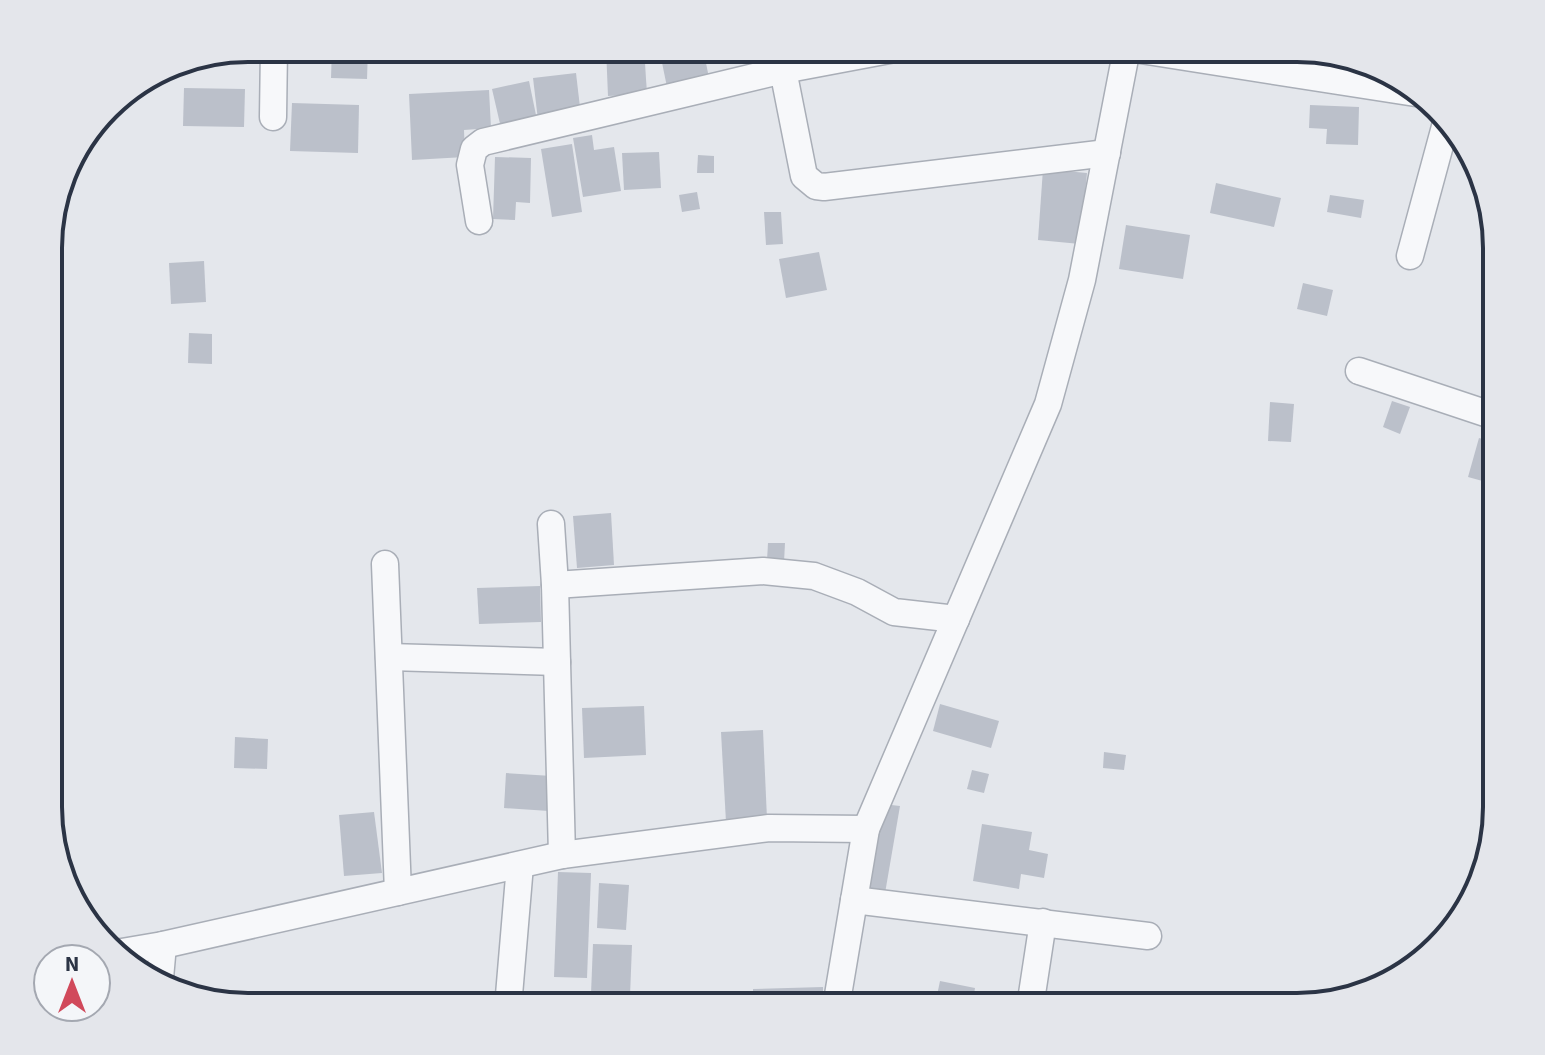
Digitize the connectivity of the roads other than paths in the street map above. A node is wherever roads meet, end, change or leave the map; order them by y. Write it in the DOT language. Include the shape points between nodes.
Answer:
graph roads {
  1 [pos="274,62"];
  2 [pos="771,62"];
  3 [pos="783,62"];
  4 [pos="1124,62"];
  5 [pos="1217,62"];
  6 [pos="1394,90"];
  7 [pos="273,117"];
  8 [pos="1443,133"];
  9 [pos="1107,153"];
  10 [pos="479,221"];
  11 [pos="1410,256"];
  12 [pos="1359,371"];
  13 [pos="1483,412"];
  14 [pos="551,524"];
  15 [pos="385,564"];
  16 [pos="555,585"];
  17 [pos="956,619"];
  18 [pos="389,657"];
  19 [pos="557,662"];
  20 [pos="866,829"];
  21 [pos="562,855"];
  22 [pos="520,865"];
  23 [pos="398,892"];
  24 [pos="854,900"];
  25 [pos="1043,922"];
  26 [pos="1148,936"];
  27 [pos="163,945"];
  28 [pos="130,951"];
  29 [pos="161,971"];
  30 [pos="509,993"];
  31 [pos="838,993"];
  32 [pos="1032,993"];
  1 -- 7 [label="street"];
  2 -- 10 [label="street" via="483,142 474,149 470,165"];
  3 -- 9 [label="street" via="804,176 816,186"];
  4 -- 9 [label="street"];
  5 -- 6 [label="street"];
  8 -- 11 [label="street"];
  9 -- 17 [label="street" via="1082,280 1048,404"];
  12 -- 13 [label="street"];
  14 -- 16 [label="street"];
  15 -- 18 [label="street"];
  16 -- 17 [label="street" via="763,571 814,576 894,612"];
  16 -- 19 [label="street"];
  17 -- 20 [label="street"];
  18 -- 19 [label="street"];
  18 -- 23 [label="street"];
  19 -- 21 [label="street"];
  20 -- 21 [label="street" via="769,828"];
  20 -- 24 [label="street"];
  21 -- 22 [label="street"];
  22 -- 23 [label="street"];
  22 -- 30 [label="street"];
  23 -- 27 [label="street"];
  24 -- 25 [label="street"];
  24 -- 31 [label="street"];
  25 -- 26 [label="street"];
  25 -- 32 [label="street"];
  27 -- 28 [label="street"];
  27 -- 29 [label="street"];
}
